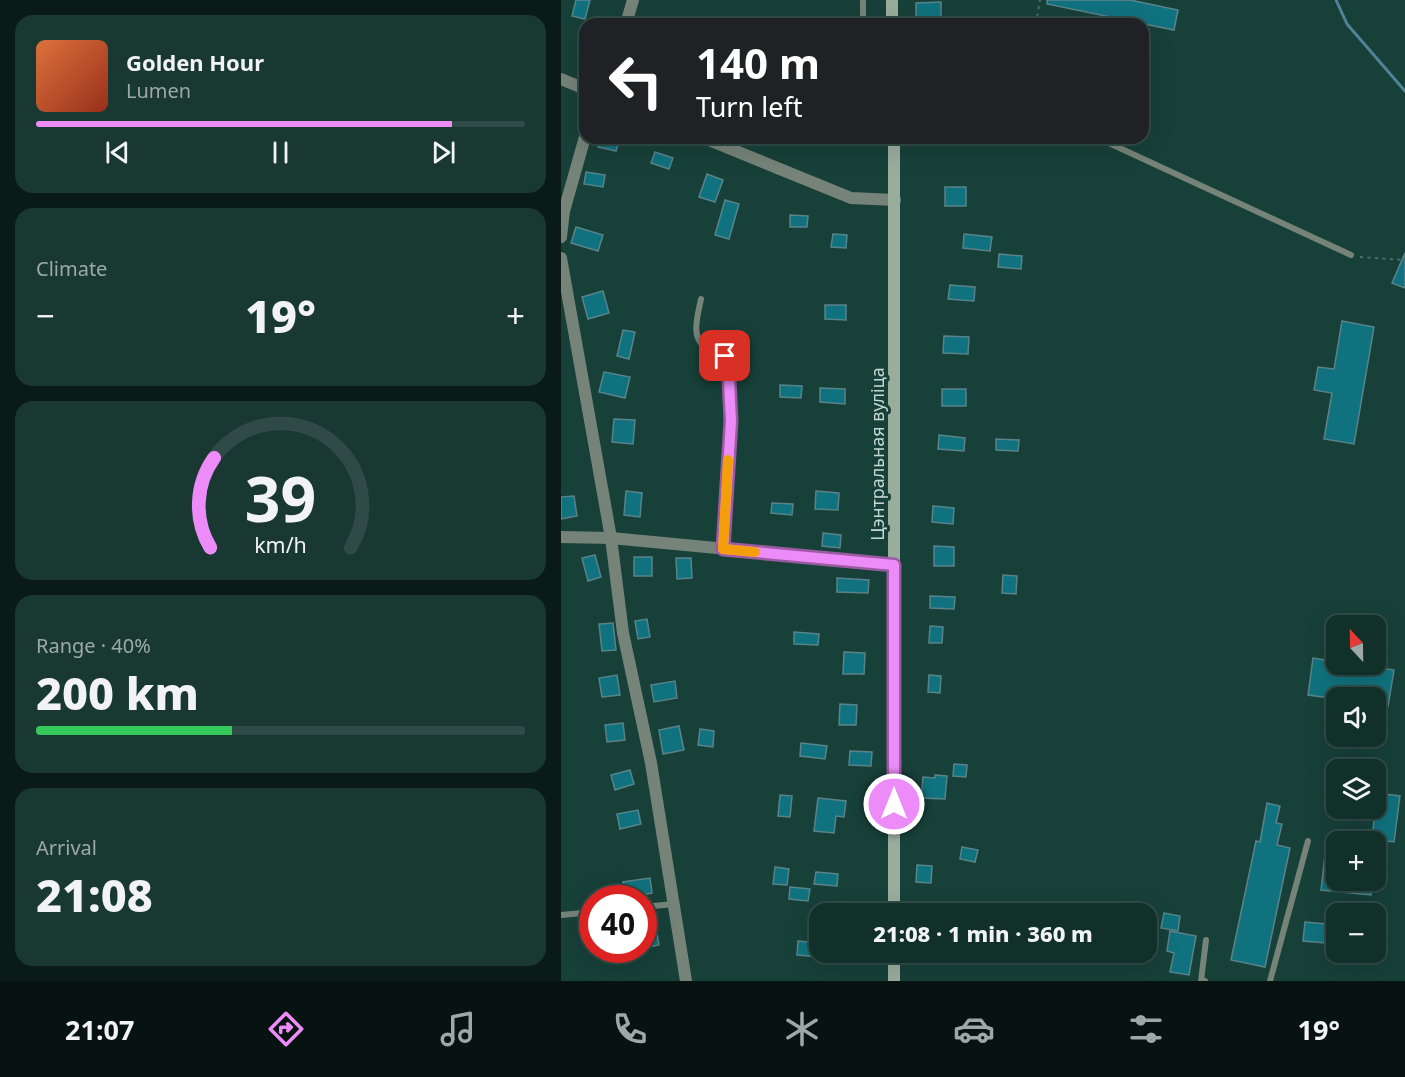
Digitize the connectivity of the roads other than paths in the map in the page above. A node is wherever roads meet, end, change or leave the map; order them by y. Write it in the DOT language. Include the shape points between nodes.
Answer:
graph roads {
  1 [pos="633,0"];
  2 [pos="863,0"];
  3 [pos="892,0"];
  4 [pos="628,18"];
  5 [pos="863,18"];
  6 [pos="892,18"];
  7 [pos="561,79"];
  8 [pos="579,86"];
  9 [pos="583,144"];
  10 [pos="719,144"];
  11 [pos="894,144"];
  12 [pos="1111,144"];
  13 [pos="895,200"];
  14 [pos="561,237"];
  15 [pos="1351,255"];
  16 [pos="561,258"];
  17 [pos="701,299"];
  18 [pos="561,537"];
  19 [pos="611,538"];
  20 [pos="723,549"];
  21 [pos="894,565"];
  22 [pos="1308,841"];
  23 [pos="894,903"];
  24 [pos="674,904"];
  25 [pos="657,906"];
  26 [pos="579,913"];
  27 [pos="561,915"];
  28 [pos="1206,940"];
  29 [pos="894,963"];
  30 [pos="686,981"];
  31 [pos="894,981"];
  32 [pos="1205,981"];
  33 [pos="1271,981"];
  1 -- 4 [label="street"];
  2 -- 5 [label="lane"];
  3 -- 6 [label="street"];
  7 -- 8 [label="street"];
  9 -- 14 [label="street" via="564,211"];
  10 -- 13 [label="street" via="851,198"];
  11 -- 13 [label="street, Цэнтральная вуліца"];
  12 -- 15 [label="lane"];
  13 -- 21 [label="street, Цэнтральная вуліца"];
  16 -- 19 [label="street"];
  17 -- 20 [label="lane" via="696,338 704,348 728,360 731,421"];
  18 -- 19 [label="street"];
  19 -- 20 [label="street"];
  19 -- 24 [label="street" via="623,633 651,763"];
  20 -- 21 [label="street"];
  21 -- 23 [label="street, Цэнтральная вуліца"];
  22 -- 33 [label="lane"];
  24 -- 25 [label="lane"];
  24 -- 30 [label="street"];
  26 -- 27 [label="lane"];
  28 -- 32 [label="lane" via="1201,981"];
  29 -- 31 [label="street"];
}
